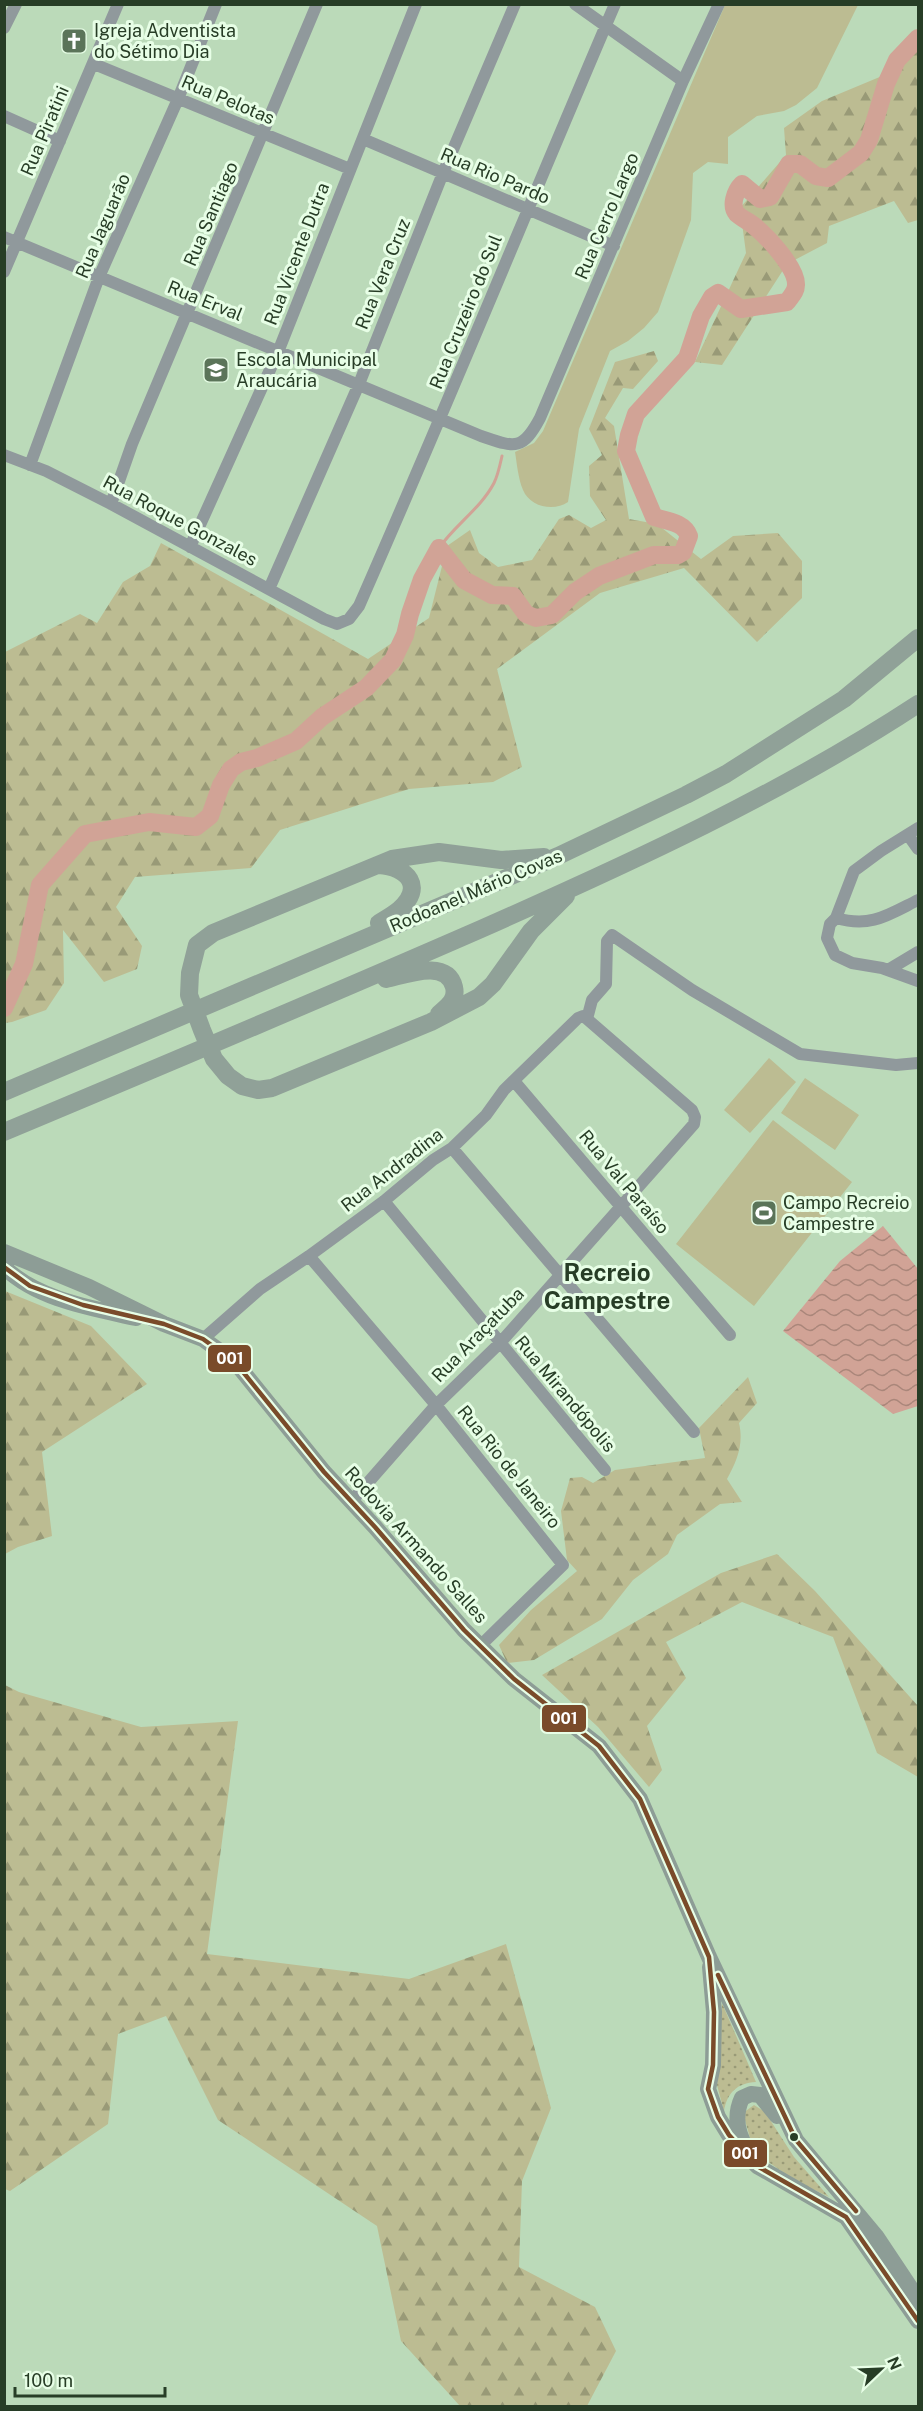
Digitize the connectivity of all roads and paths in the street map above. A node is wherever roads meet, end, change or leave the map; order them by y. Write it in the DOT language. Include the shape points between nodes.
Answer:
graph roads {
  1 [pos="16,4"];
  2 [pos="118,4"];
  3 [pos="216,4"];
  4 [pos="316,4"];
  5 [pos="515,4"];
  6 [pos="575,4"];
  7 [pos="615,4"];
  8 [pos="719,4"];
  9 [pos="413,6"];
  10 [pos="606,26"];
  11 [pos="4,28"];
  12 [pos="94,64"];
  13 [pos="683,81"];
  14 [pos="178,99"];
  15 [pos="4,116"];
  16 [pos="263,135"];
  17 [pos="363,139"];
  18 [pos="60,141"];
  19 [pos="350,169"];
  20 [pos="443,173"];
  21 [pos="528,209"];
  22 [pos="4,237"];
  23 [pos="17,242"];
  24 [pos="614,246"];
  25 [pos="4,249"];
  26 [pos="4,272"];
  27 [pos="99,277"];
  28 [pos="188,313"];
  29 [pos="278,352"];
  30 [pos="359,384"];
  31 [pos="441,419"];
  32 [pos="527,440"];
  33 [pos="4,455"];
  34 [pos="30,465"];
  35 [pos="111,504"];
  36 [pos="190,547"];
  37 [pos="269,589"];
  38 [pos="337,624"];
  39 [pos="918,638"];
  40 [pos="918,704"];
  41 [pos="913,832"];
  42 [pos="918,849"];
  43 [pos="558,856"];
  44 [pos="374,865"];
  45 [pos="575,887"];
  46 [pos="918,900"];
  47 [pos="836,918"];
  48 [pos="339,949"];
  49 [pos="918,952"];
  50 [pos="888,970"];
  51 [pos="918,981"];
  52 [pos="344,989"];
  53 [pos="587,1020"];
  54 [pos="431,1022"];
  55 [pos="918,1063"];
  56 [pos="514,1081"];
  57 [pos="4,1092"];
  58 [pos="4,1132"];
  59 [pos="452,1148"];
  60 [pos="384,1201"];
  61 [pos="620,1206"];
  62 [pos="4,1253"];
  63 [pos="309,1256"];
  64 [pos="28,1262"];
  65 [pos="4,1266"];
  66 [pos="560,1274"];
  67 [pos="164,1324"];
  68 [pos="730,1335"];
  69 [pos="203,1339"];
  70 [pos="500,1343"];
  71 [pos="436,1405"];
  72 [pos="694,1432"];
  73 [pos="605,1470"];
  74 [pos="351,1502"];
  75 [pos="480,1646"];
  76 [pos="710,1957"];
  77 [pos="796,2140"];
  78 [pos="757,2166"];
  79 [pos="918,2299"];
  80 [pos="918,2321"];
  1 -- 11 [label="street"];
  2 -- 12 [label="street, Rua Piratini"];
  3 -- 14 [label="street, Rua Jaguarão"];
  4 -- 16 [label="street, Rua Santiago"];
  5 -- 20 [label="street, Rua Vera Cruz"];
  6 -- 10 [label="street"];
  7 -- 10 [label="street, Rua Cruzeiro do Sul"];
  8 -- 13 [label="street, Rua Cerro Largo"];
  9 -- 17 [label="street, Rua Vicente Dutra"];
  10 -- 13 [label="street"];
  10 -- 21 [label="street, Rua Cruzeiro do Sul"];
  12 -- 14 [label="street, Rua Pelotas"];
  12 -- 18 [label="street, Rua Piratini"];
  13 -- 24 [label="street, Rua Cerro Largo"];
  14 -- 16 [label="street, Rua Pelotas"];
  14 -- 27 [label="street, Rua Jaguarão"];
  15 -- 18 [label="street"];
  16 -- 19 [label="street, Rua Pelotas"];
  16 -- 28 [label="street, Rua Santiago"];
  17 -- 19 [label="street, Rua Vicente Dutra"];
  17 -- 20 [label="street, Rua Rio Pardo"];
  18 -- 23 [label="street, Rua Piratini"];
  19 -- 29 [label="street, Rua Vicente Dutra"];
  20 -- 21 [label="street, Rua Rio Pardo"];
  20 -- 30 [label="street, Rua Vera Cruz"];
  21 -- 24 [label="street, Rua Rio Pardo"];
  21 -- 31 [label="street, Rua Cruzeiro do Sul"];
  22 -- 23 [label="street, Rua Erval"];
  23 -- 25 [label="street"];
  23 -- 26 [label="street, Rua Piratini"];
  23 -- 27 [label="street, Rua Erval"];
  24 -- 32 [label="street, Rua Cerro Largo"];
  27 -- 28 [label="street, Rua Erval"];
  27 -- 34 [label="street, Rua Jaguarão"];
  28 -- 29 [label="street, Rua Erval"];
  28 -- 35 [label="street, Rua Santiago"];
  29 -- 30 [label="street, Rua Erval"];
  29 -- 36 [label="street, Rua Vicente Dutra"];
  30 -- 31 [label="street, Rua Erval"];
  30 -- 37 [label="street, Rua Vera Cruz"];
  31 -- 32 [label="street, Rua Erval" via="504,443"];
  31 -- 38 [label="street, Rua Cruzeiro do Sul" via="359,606"];
  33 -- 34 [label="street, Rua Roque Gonzales"];
  34 -- 35 [label="street, Rua Roque Gonzales"];
  35 -- 36 [label="street, Rua Roque Gonzales"];
  36 -- 37 [label="street, Rua Roque Gonzales"];
  37 -- 38 [label="street, Rua Roque Gonzales"];
  39 -- 43 [label="highway, Rodoanel Mário Covas" via="844,699 726,774"];
  40 -- 45 [label="highway, Rodoanel Mário Covas" via="756,798"];
  41 -- 42 [label="street"];
  41 -- 47 [label="street" via="854,872"];
  43 -- 44 [label="highway" via="501,860 439,852"];
  43 -- 48 [label="highway, Rodoanel Mário Covas"];
  44 -- 48 [label="highway" via="404,871 412,890 408,900"];
  44 -- 54 [label="highway" via="213,933 197,945 189,995 214,1059 242,1086 258,1090 287,1084"];
  45 -- 52 [label="highway, Rodoanel Mário Covas"];
  45 -- 54 [label="highway" via="531,931 493,984 479,997"];
  46 -- 47 [label="street" via="881,919 854,923"];
  47 -- 50 [label="street" via="830,924 827,938 835,955 852,963"];
  48 -- 57 [label="highway, Rodoanel Mário Covas"];
  49 -- 50 [label="street"];
  50 -- 51 [label="street"];
  52 -- 54 [label="highway" via="422,971 438,971 447,975 455,995"];
  52 -- 58 [label="highway, Rodoanel Mário Covas"];
  53 -- 55 [label="street" via="592,1000 606,984 607,941 612,935 692,990 800,1054 896,1065"];
  53 -- 56 [label="street, Rua Andradina" via="583,1016 578,1018"];
  53 -- 61 [label="street, Rua Araçatuba" via="692,1110 694,1117 694,1124"];
  56 -- 59 [label="street, Rua Andradina"];
  56 -- 61 [label="street, Rua Val Paraíso"];
  59 -- 60 [label="street, Rua Andradina"];
  59 -- 66 [label="street"];
  60 -- 63 [label="street, Rua Andradina"];
  60 -- 70 [label="street, Rua Mirandópolis"];
  61 -- 66 [label="street, Rua Araçatuba"];
  61 -- 68 [label="street, Rua Val Paraíso"];
  62 -- 64 [label="main road, Rodovia Armando Salles"];
  63 -- 69 [label="street, Rua Andradina" via="260,1289"];
  63 -- 71 [label="street, Rua Rio de Janeiro"];
  64 -- 65 [label="main road"];
  64 -- 67 [label="main road, Rodovia Armando Salles"];
  65 -- 67 [label="main road" via="40,1290 82,1305"];
  66 -- 70 [label="street, Rua Araçatuba"];
  66 -- 72 [label="street"];
  67 -- 69 [label="main road, Rodovia Armando Salles"];
  69 -- 74 [label="main road, Rodovia Armando Salles" via="236,1362"];
  70 -- 71 [label="street, Rua Araçatuba"];
  70 -- 73 [label="street, Rua Mirandópolis"];
  71 -- 74 [label="street, Rua Araçatuba"];
  71 -- 75 [label="street, Rua Rio de Janeiro" via="563,1564"];
  74 -- 75 [label="main road, Rodovia Armando Salles"];
  75 -- 76 [label="main road, Rodovia Armando Salles" via="514,1679 599,1746 621,1774 640,1800"];
  76 -- 77 [label="main road, Rodovia Armando Salles"];
  76 -- 78 [label="main road, Rodovia Armando Salles" via="714,2012 713,2065 708,2089 729,2135"];
  77 -- 78 [label="main road" via="760,2095 742,2098 736,2111 738,2127"];
  77 -- 79 [label="main road, Rodovia Armando Salles" via="876,2236"];
  78 -- 80 [label="main road, Rodovia Armando Salles" via="846,2217"];
}
